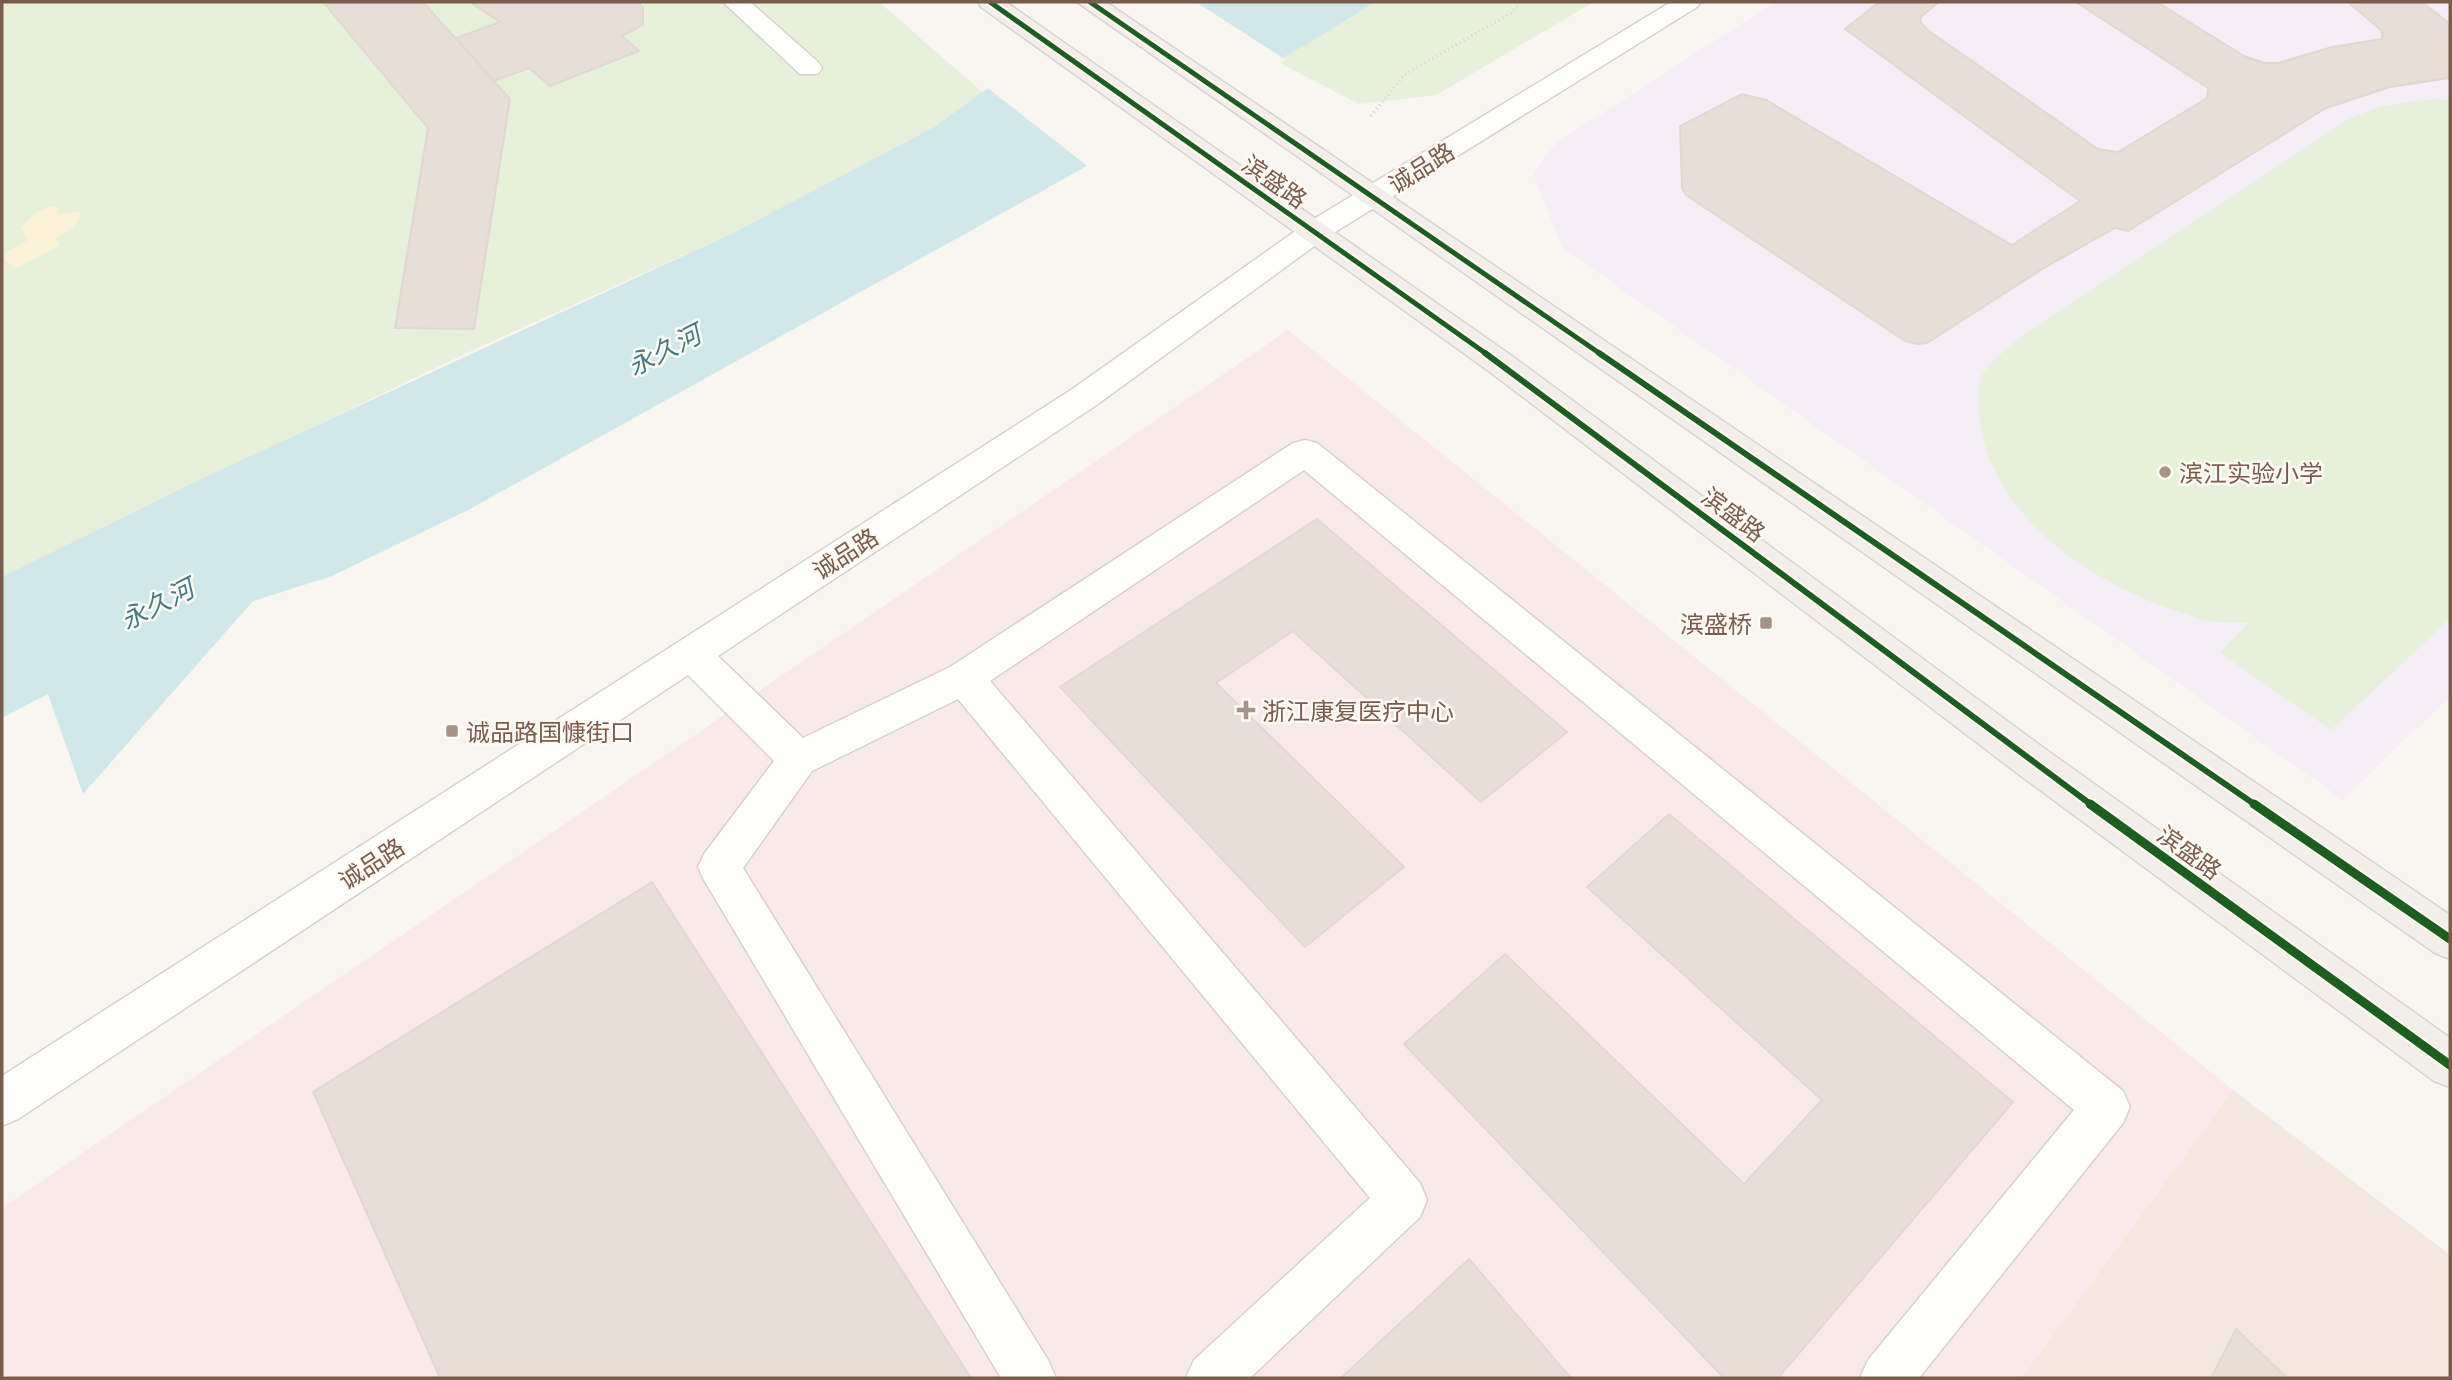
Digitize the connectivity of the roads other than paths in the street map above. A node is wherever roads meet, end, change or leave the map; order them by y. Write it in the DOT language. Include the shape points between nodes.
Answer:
graph roads {
  1 [pos="735,2"];
  2 [pos="990,2"];
  3 [pos="1688,2"];
  4 [pos="1094,5"];
  5 [pos="808,68"];
  6 [pos="1375,196"];
  7 [pos="1314,232"];
  8 [pos="691,654"];
  9 [pos="964,678"];
  10 [pos="798,760"];
  11 [pos="2450,939"];
  12 [pos="2450,1065"];
  13 [pos="2,1103"];
  14 [pos="1030,1378"];
  15 [pos="1212,1378"];
  16 [pos="1886,1378"];
  1 -- 5 [label="street"];
  2 -- 7 [label="main road, 滨盛路"];
  3 -- 6 [label="street, 诚品路"];
  4 -- 6 [label="main road, 滨盛路"];
  6 -- 7 [label="street, 诚品路"];
  6 -- 11 [label="main road, 滨盛路"];
  7 -- 8 [label="street, 诚品路" via="1083,398"];
  7 -- 12 [label="main road, 滨盛路" via="1512,372 2027,758"];
  8 -- 10 [label="street"];
  8 -- 13 [label="street, 诚品路"];
  9 -- 10 [label="street"];
  9 -- 15 [label="street" via="1403,1199"];
  9 -- 16 [label="street" via="1305,452 2107,1107"];
  10 -- 14 [label="street" via="719,867"];
}
